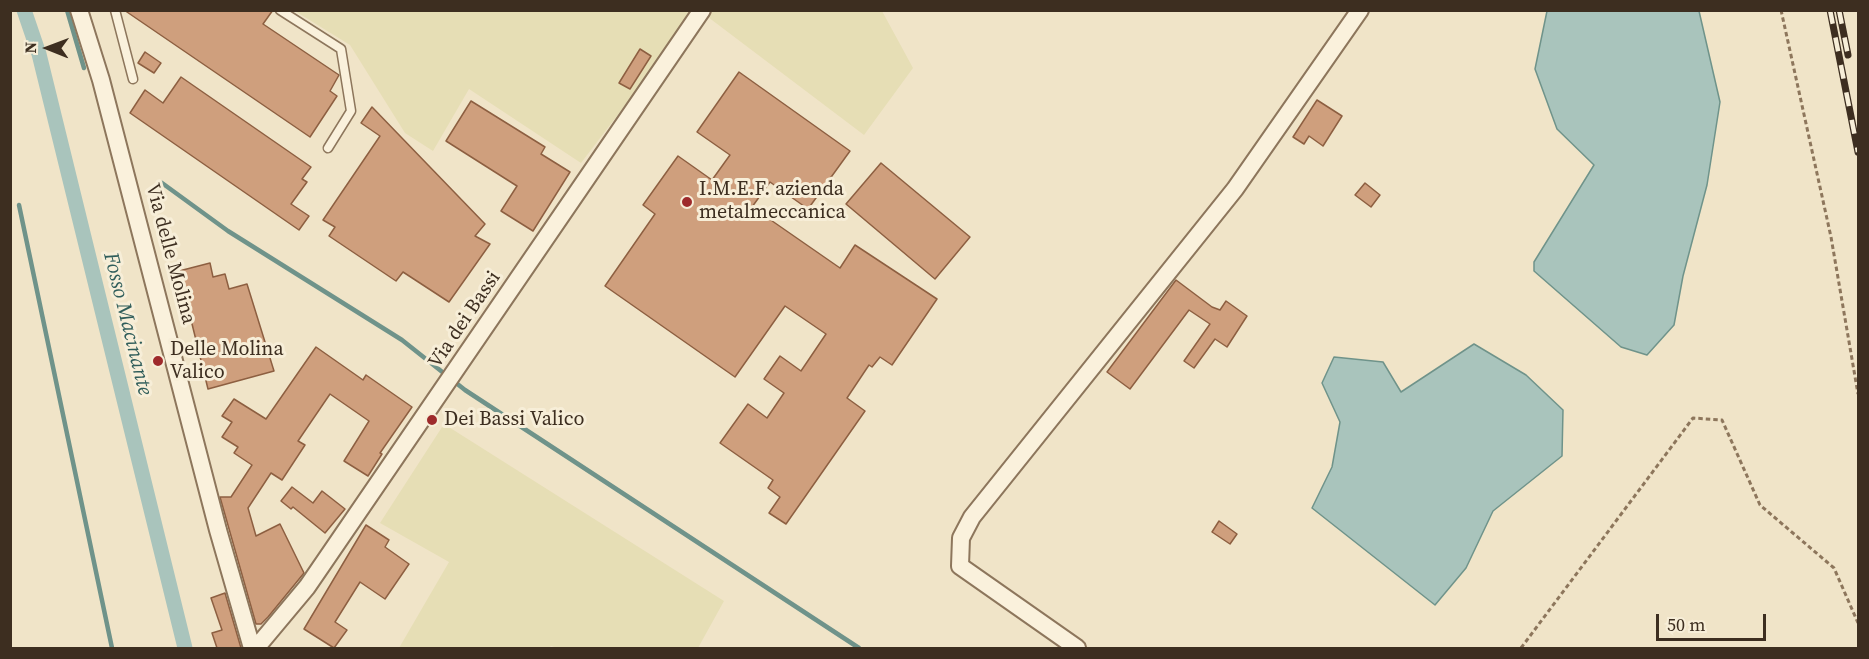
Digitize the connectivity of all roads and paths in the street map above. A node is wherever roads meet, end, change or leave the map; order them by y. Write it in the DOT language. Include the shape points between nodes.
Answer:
graph roads {
  1 [pos="79,10"];
  2 [pos="114,10"];
  3 [pos="280,10"];
  4 [pos="702,10"];
  5 [pos="1360,10"];
  6 [pos="1781,10"];
  7 [pos="133,79"];
  8 [pos="328,148"];
  9 [pos="1858,394"];
  10 [pos="1858,624"];
  11 [pos="254,648"];
  12 [pos="1077,648"];
  13 [pos="1521,648"];
  1 -- 11 [label="street, Via delle Molina" via="104,90 218,530"];
  2 -- 7 [label="lane"];
  3 -- 8 [label="lane" via="341,49 351,111"];
  4 -- 11 [label="street, Via dei Bassi" via="307,587"];
  5 -- 12 [label="street" via="1235,189 972,518 961,538 960,566"];
  6 -- 9 [label="path" via="1831,237"];
  10 -- 13 [label="path" via="1834,568 1760,505 1722,420 1693,418"];
}
